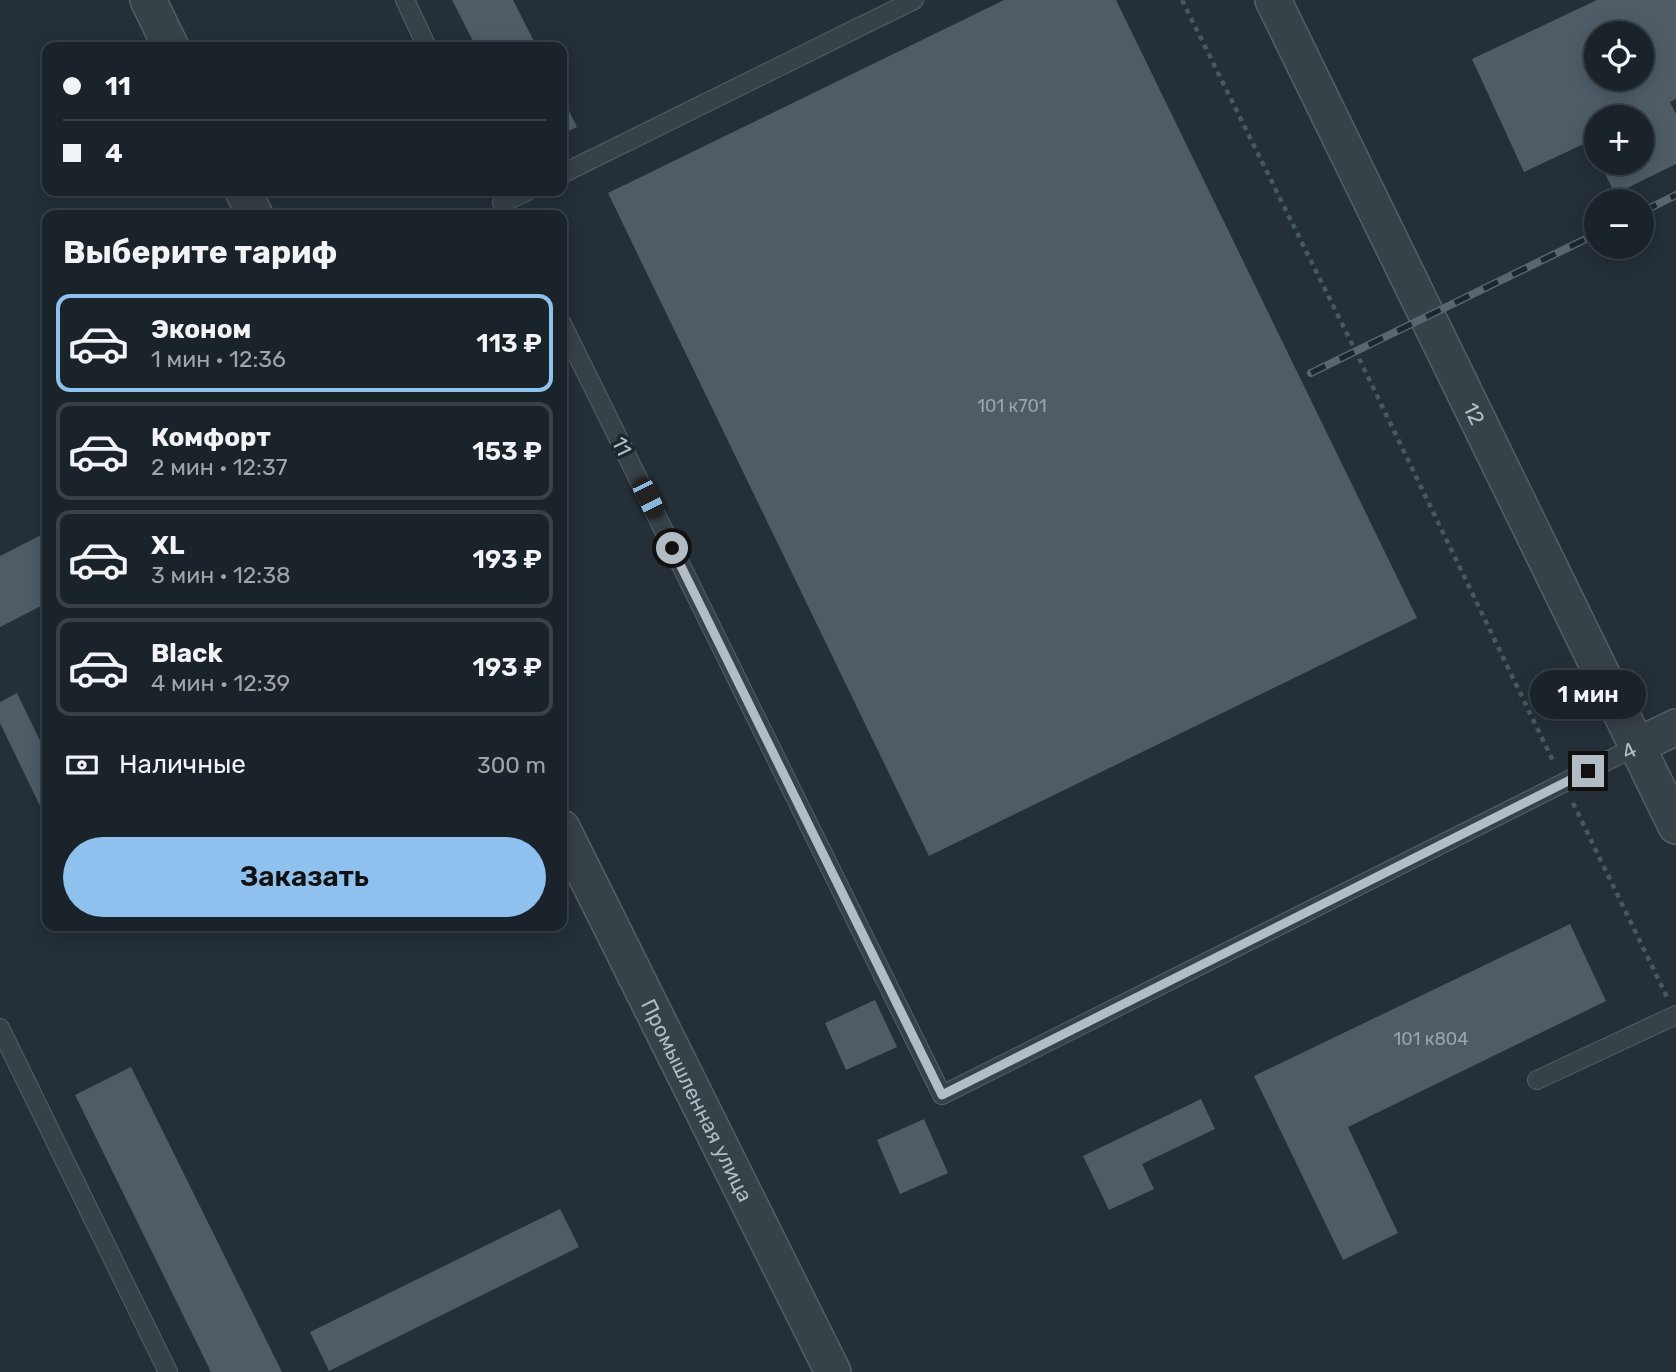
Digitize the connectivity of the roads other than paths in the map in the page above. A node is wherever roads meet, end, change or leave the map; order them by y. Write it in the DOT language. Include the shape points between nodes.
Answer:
graph roads {
  1 [pos="148,0"];
  2 [pos="405,0"];
  3 [pos="914,0"];
  4 [pos="1273,0"];
  5 [pos="169,42"];
  6 [pos="425,42"];
  7 [pos="567,172"];
  8 [pos="567,334"];
  9 [pos="1676,727"];
  10 [pos="1637,746"];
  11 [pos="1676,826"];
  12 [pos="567,838"];
  13 [pos="1676,1015"];
  14 [pos="0,1028"];
  15 [pos="1537,1080"];
  16 [pos="942,1095"];
  17 [pos="168,1372"];
  18 [pos="834,1372"];
  1 -- 5 [label="street"];
  2 -- 6 [label="lane"];
  3 -- 7 [label="lane"];
  4 -- 10 [label="street, 12"];
  8 -- 16 [label="lane, 11"];
  9 -- 10 [label="street, 4"];
  10 -- 11 [label="street, 12"];
  10 -- 16 [label="lane, 4"];
  12 -- 18 [label="street, Промышленная улица"];
  13 -- 15 [label="lane"];
  14 -- 17 [label="lane"];
}
